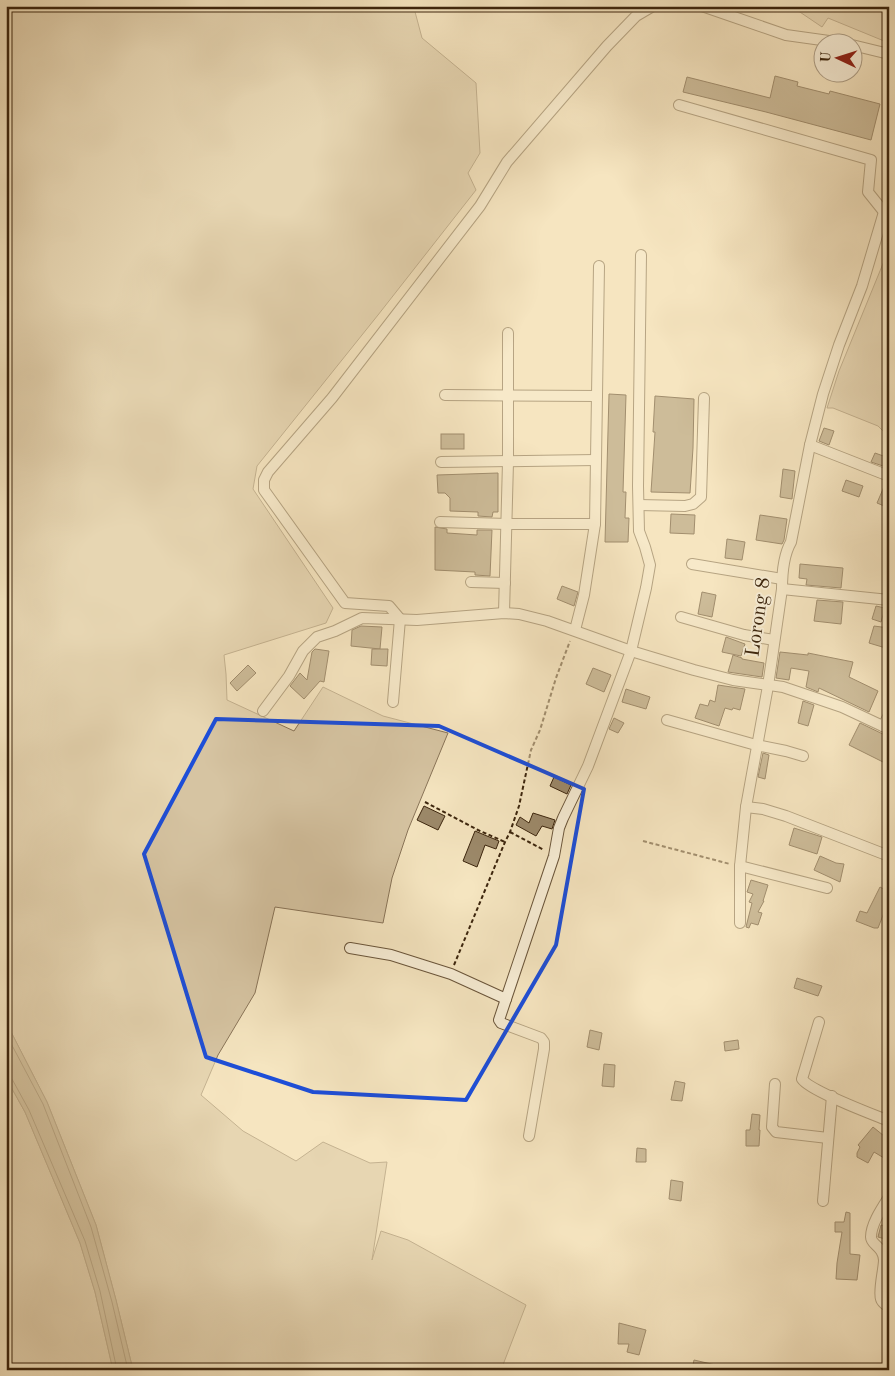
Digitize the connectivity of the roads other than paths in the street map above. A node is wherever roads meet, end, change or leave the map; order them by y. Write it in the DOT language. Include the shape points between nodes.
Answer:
graph roads {
  1 [pos="652,6"];
  2 [pos="702,6"];
  3 [pos="812,39"];
  4 [pos="862,47"];
  5 [pos="889,54"];
  6 [pos="679,105"];
  7 [pos="886,212"];
  8 [pos="641,255"];
  9 [pos="599,266"];
  10 [pos="508,333"];
  11 [pos="444,395"];
  12 [pos="509,395"];
  13 [pos="597,396"];
  14 [pos="704,398"];
  15 [pos="810,445"];
  16 [pos="596,460"];
  17 [pos="441,462"];
  18 [pos="508,462"];
  19 [pos="889,476"];
  20 [pos="639,505"];
  21 [pos="440,522"];
  22 [pos="507,524"];
  23 [pos="595,524"];
  24 [pos="692,564"];
  25 [pos="471,582"];
  26 [pos="505,583"];
  27 [pos="782,584"];
  28 [pos="889,600"];
  29 [pos="504,613"];
  30 [pos="682,617"];
  31 [pos="400,619"];
  32 [pos="575,630"];
  33 [pos="774,640"];
  34 [pos="631,651"];
  35 [pos="768,686"];
  36 [pos="393,702"];
  37 [pos="263,711"];
  38 [pos="889,715"];
  39 [pos="667,720"];
  40 [pos="886,727"];
  41 [pos="756,745"];
  42 [pos="803,756"];
  43 [pos="746,806"];
  44 [pos="889,856"];
  45 [pos="740,866"];
  46 [pos="827,888"];
  47 [pos="740,922"];
  48 [pos="350,948"];
  49 [pos="506,999"];
  50 [pos="818,1022"];
  51 [pos="775,1084"];
  52 [pos="832,1096"];
  53 [pos="889,1121"];
  54 [pos="529,1136"];
  55 [pos="828,1138"];
  56 [pos="889,1197"];
  57 [pos="823,1201"];
  58 [pos="889,1307"];
  1 -- 31 [label="street" via="636,16 607,46 507,162 480,206 332,398 264,480 264,490 345,603 389,606"];
  2 -- 3 [label="street" via="786,35"];
  4 -- 5 [label="street"];
  6 -- 7 [label="street" via="871,160 868,192"];
  7 -- 15 [label="street, Lorong 8" via="823,394"];
  8 -- 20 [label="street"];
  9 -- 13 [label="street"];
  10 -- 12 [label="street"];
  11 -- 12 [label="street"];
  12 -- 13 [label="street"];
  12 -- 18 [label="street"];
  13 -- 16 [label="street"];
  14 -- 20 [label="street" via="701,498 685,506"];
  15 -- 19 [label="street"];
  15 -- 27 [label="street, Lorong 8"];
  16 -- 18 [label="street"];
  16 -- 23 [label="street"];
  17 -- 18 [label="street"];
  18 -- 22 [label="street"];
  20 -- 34 [label="street" via="639,531 650,565"];
  21 -- 22 [label="street"];
  22 -- 23 [label="street"];
  22 -- 26 [label="street"];
  23 -- 32 [label="street"];
  24 -- 27 [label="street"];
  25 -- 26 [label="street"];
  26 -- 29 [label="street"];
  27 -- 28 [label="street" via="816,592"];
  27 -- 33 [label="street, Lorong 8"];
  29 -- 31 [label="street" via="435,620"];
  29 -- 32 [label="street" via="528,616"];
  30 -- 33 [label="street"];
  31 -- 36 [label="street"];
  31 -- 37 [label="street" via="362,618 317,638 303,651"];
  32 -- 34 [label="street"];
  33 -- 35 [label="street, Lorong 8"];
  34 -- 35 [label="street" via="733,680"];
  34 -- 49 [label="street" via="588,766 559,828 554,856"];
  35 -- 40 [label="street" via="784,687 822,700"];
  35 -- 41 [label="street, Lorong 8"];
  38 -- 40 [label="street"];
  39 -- 41 [label="street"];
  41 -- 42 [label="street"];
  41 -- 43 [label="street, Lorong 8"];
  43 -- 44 [label="street" via="786,816"];
  43 -- 45 [label="street, Lorong 8"];
  45 -- 46 [label="street"];
  45 -- 47 [label="street, Lorong 8"];
  48 -- 49 [label="street" via="391,955 450,974"];
  49 -- 54 [label="street" via="499,1020 501,1023 544,1042"];
  50 -- 52 [label="street" via="802,1079 805,1084"];
  51 -- 55 [label="street" via="772,1127 776,1132"];
  52 -- 53 [label="street"];
  52 -- 55 [label="street"];
  55 -- 57 [label="street"];
  56 -- 58 [label="street" via="877,1216 871,1236 883,1253 880,1297"];
}
